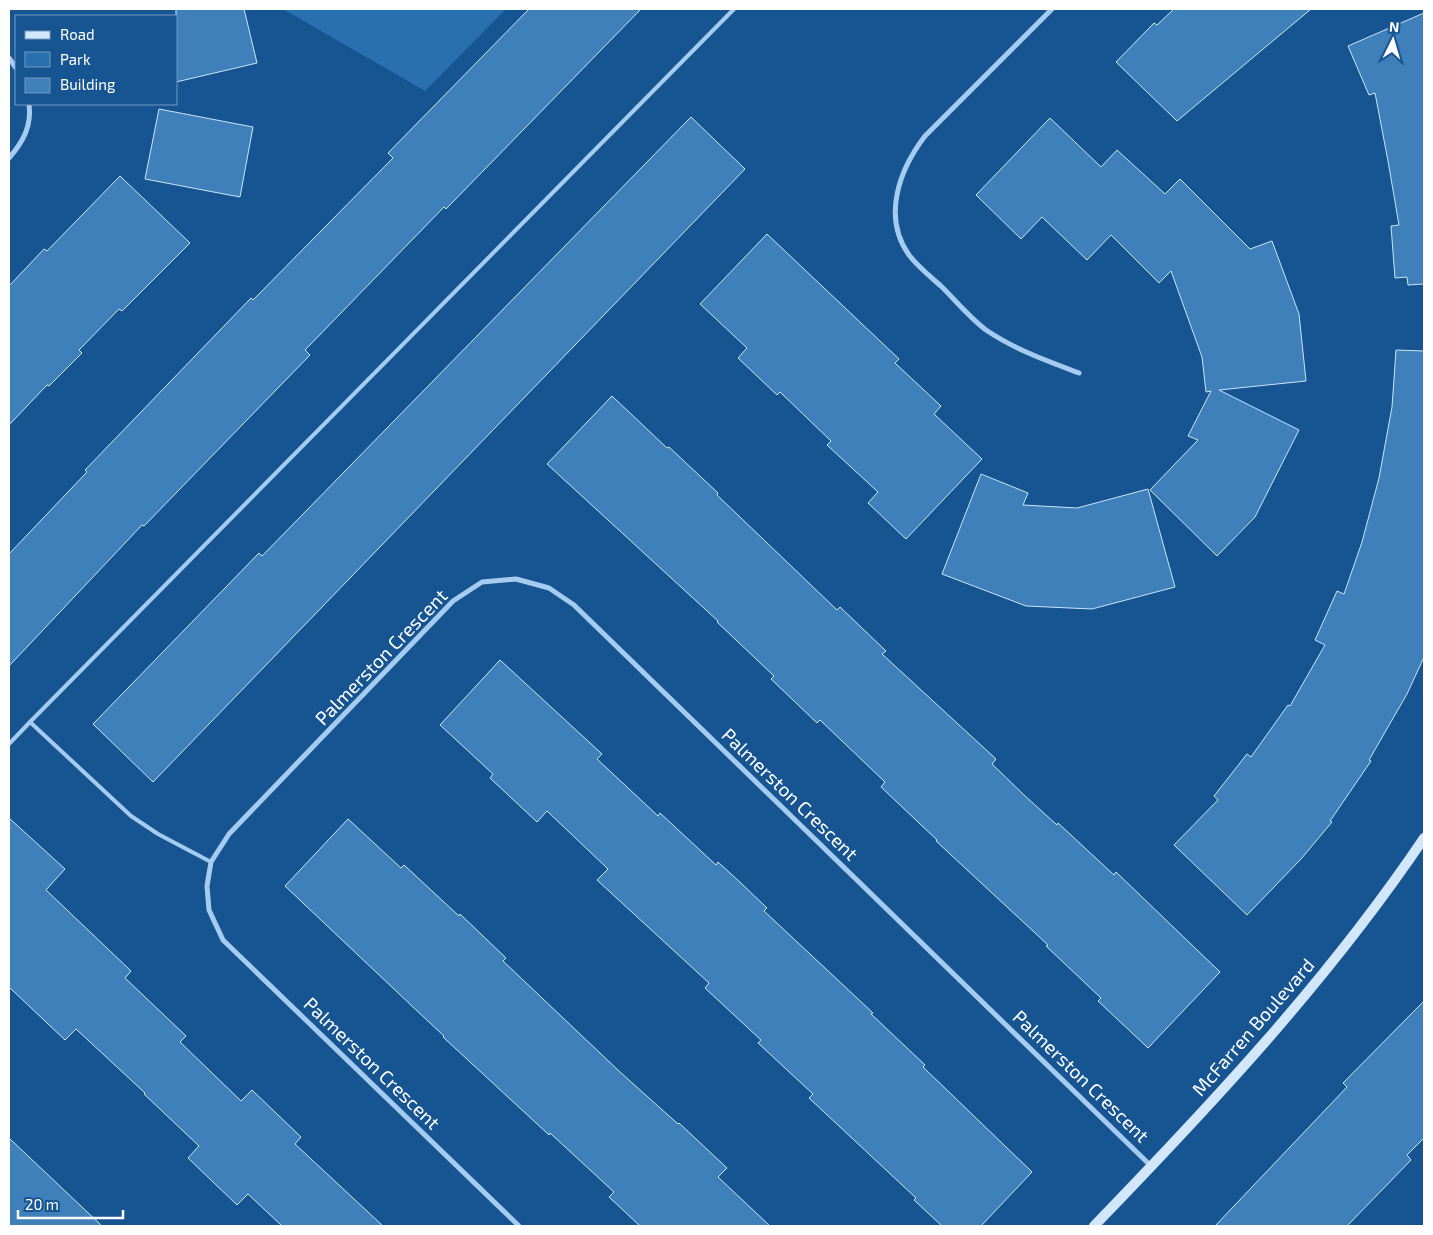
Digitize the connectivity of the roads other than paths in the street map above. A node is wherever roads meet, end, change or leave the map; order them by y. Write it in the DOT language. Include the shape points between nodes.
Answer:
graph roads {
  1 [pos="734,9"];
  2 [pos="1052,9"];
  3 [pos="29,105"];
  4 [pos="9,158"];
  5 [pos="1079,373"];
  6 [pos="30,722"];
  7 [pos="9,744"];
  8 [pos="1424,838"];
  9 [pos="211,862"];
  10 [pos="1152,1166"];
  11 [pos="519,1226"];
  12 [pos="1094,1226"];
  1 -- 6 [label="lane"];
  2 -- 5 [label="street" via="925,136 913,152 901,175 896,222 900,240 910,257 985,329 1024,352"];
  3 -- 4 [label="street" via="31,116 21,144"];
  6 -- 7 [label="lane"];
  6 -- 9 [label="lane" via="131,816"];
  8 -- 10 [label="street, McFarren Boulevard" via="1394,884 1280,1025"];
  9 -- 10 [label="street, Palmerston Crescent" via="229,834 453,601 482,582 516,579 549,588 574,605"];
  9 -- 11 [label="street, Palmerston Crescent" via="207,886 209,910 223,940"];
  10 -- 12 [label="street, McFarren Boulevard"];
}
